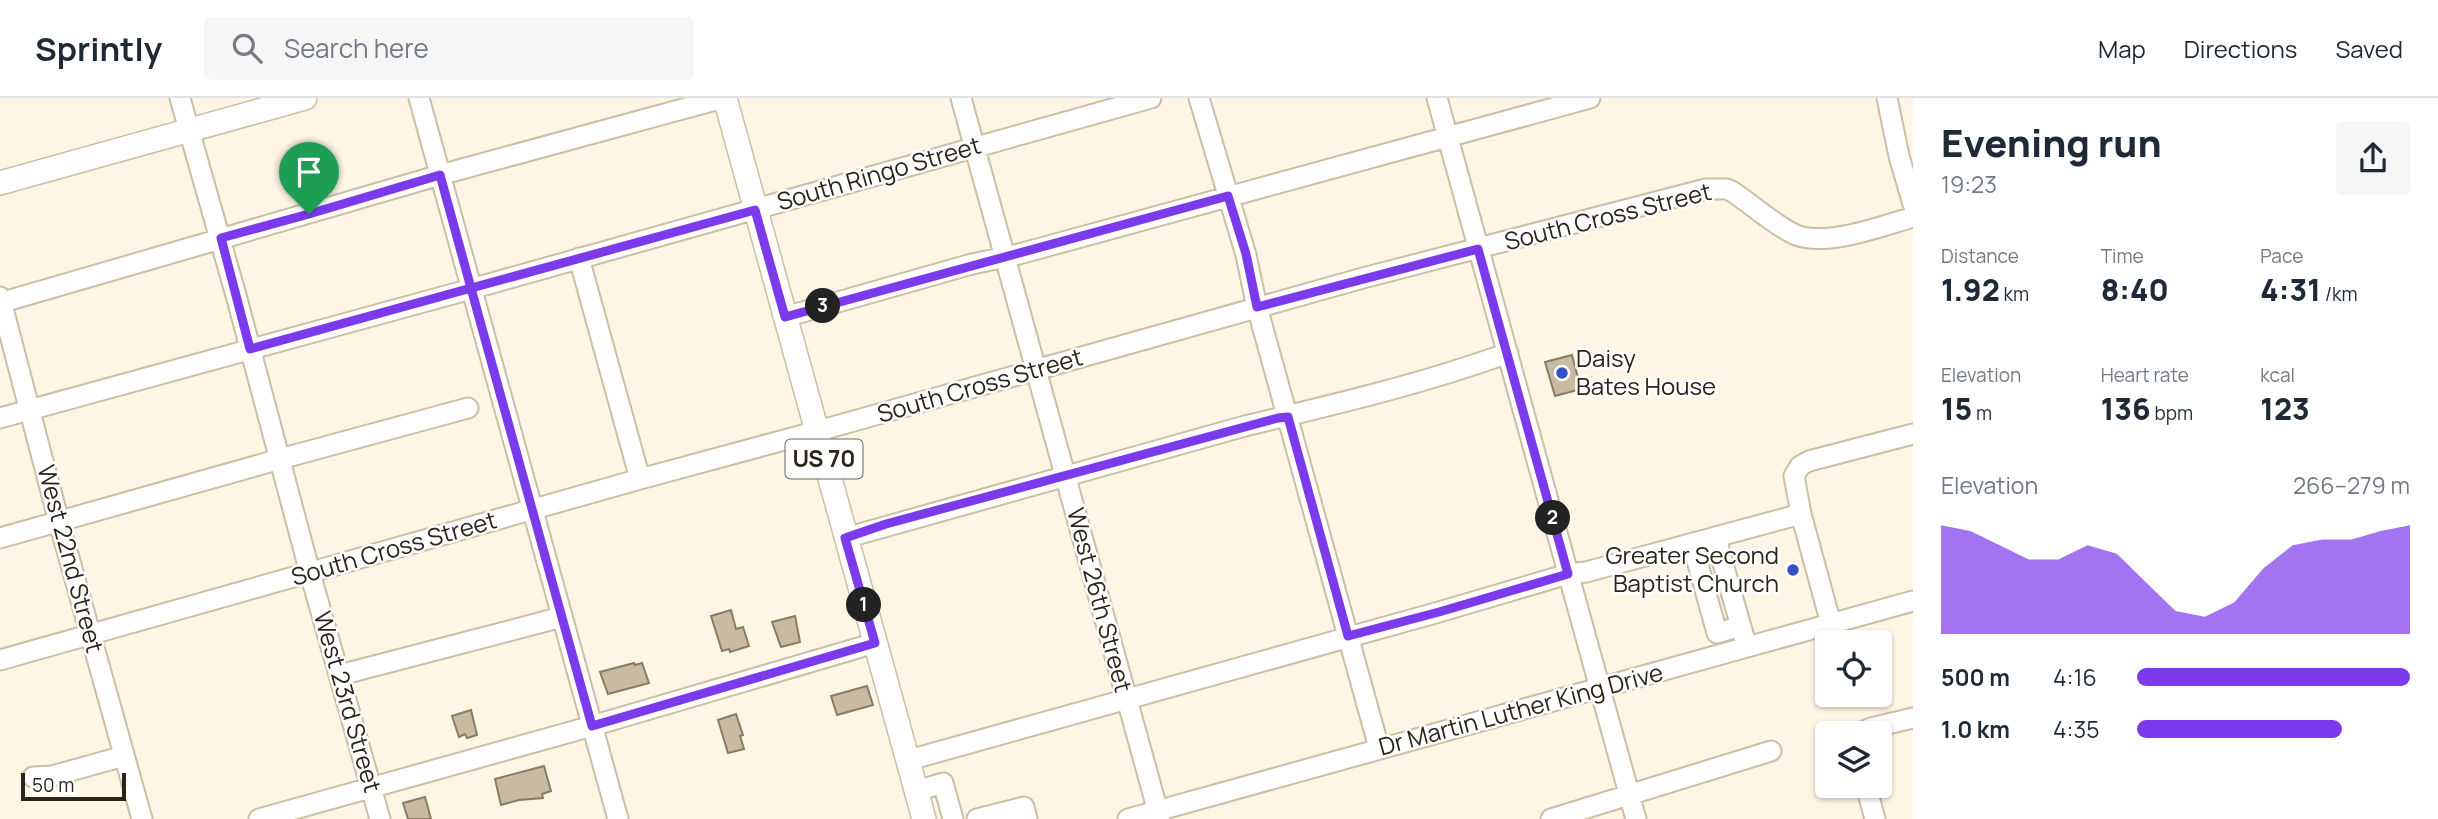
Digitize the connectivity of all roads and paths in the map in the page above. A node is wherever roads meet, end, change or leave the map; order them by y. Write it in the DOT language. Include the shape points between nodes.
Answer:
graph roads {
  1 [pos="180,98"];
  2 [pos="305,98"];
  3 [pos="419,98"];
  4 [pos="724,98"];
  5 [pos="961,98"];
  6 [pos="1151,98"];
  7 [pos="1199,98"];
  8 [pos="1437,98"];
  9 [pos="1590,98"];
  10 [pos="1887,98"];
  11 [pos="189,131"];
  12 [pos="1448,137"];
  13 [pos="974,146"];
  14 [pos="440,175"];
  15 [pos="0,183"];
  16 [pos="1228,196"];
  17 [pos="1913,204"];
  18 [pos="755,210"];
  19 [pos="1913,217"];
  20 [pos="221,238"];
  21 [pos="1478,249"];
  22 [pos="1004,256"];
  23 [pos="579,258"];
  24 [pos="471,289"];
  25 [pos="1,301"];
  26 [pos="1257,307"];
  27 [pos="785,317"];
  28 [pos="250,349"];
  29 [pos="1508,353"];
  30 [pos="1036,370"];
  31 [pos="468,408"];
  32 [pos="30,409"];
  33 [pos="1288,417"];
  34 [pos="0,418"];
  35 [pos="817,432"];
  36 [pos="1913,434"];
  37 [pos="280,459"];
  38 [pos="1065,475"];
  39 [pos="640,479"];
  40 [pos="533,509"];
  41 [pos="1801,513"];
  42 [pos="59,522"];
  43 [pos="0,538"];
  44 [pos="845,538"];
  45 [pos="1718,543"];
  46 [pos="310,573"];
  47 [pos="1568,574"];
  48 [pos="1913,601"];
  49 [pos="562,617"];
  50 [pos="1831,624"];
  51 [pos="90,634"];
  52 [pos="1348,636"];
  53 [pos="875,643"];
  54 [pos="1747,648"];
  55 [pos="0,660"];
  56 [pos="340,676"];
  57 [pos="1600,688"];
  58 [pos="1127,699"];
  59 [pos="1913,718"];
  60 [pos="1892,723"];
  61 [pos="592,726"];
  62 [pos="1379,748"];
  63 [pos="1771,751"];
  64 [pos="124,756"];
  65 [pos="909,760"];
  66 [pos="33,778"];
  67 [pos="372,788"];
  68 [pos="917,791"];
  69 [pos="1630,795"];
  70 [pos="1869,798"];
  71 [pos="1159,815"];
  72 [pos="142,819"];
  73 [pos="259,819"];
  74 [pos="380,819"];
  75 [pos="618,819"];
  76 [pos="924,819"];
  77 [pos="953,819"];
  78 [pos="977,819"];
  79 [pos="1027,819"];
  80 [pos="1129,819"];
  81 [pos="1551,819"];
  82 [pos="1636,819"];
  83 [pos="1875,819"];
  1 -- 11 [label="street, West 23rd Street"];
  2 -- 11 [label="main road"];
  3 -- 14 [label="street"];
  4 -- 14 [label="street"];
  4 -- 18 [label="main road, US 70"];
  5 -- 13 [label="street, West 26th Street"];
  6 -- 13 [label="street, South Ringo Street"];
  7 -- 16 [label="street"];
  8 -- 12 [label="street"];
  9 -- 12 [label="street"];
  10 -- 17 [label="street"];
  11 -- 15 [label="main road"];
  11 -- 20 [label="street, West 23rd Street"];
  12 -- 16 [label="street"];
  12 -- 21 [label="street"];
  13 -- 18 [label="street, South Ringo Street"];
  13 -- 22 [label="street, West 26th Street"];
  14 -- 20 [label="street"];
  14 -- 24 [label="street"];
  16 -- 22 [label="street"];
  16 -- 26 [label="street"];
  18 -- 23 [label="street, South Ringo Street"];
  18 -- 27 [label="main road, US 70"];
  19 -- 21 [label="street, South Cross Street" via="1812,239 1786,229 1733,192 1706,188"];
  20 -- 25 [label="street"];
  20 -- 28 [label="street, West 23rd Street"];
  21 -- 26 [label="street, South Cross Street"];
  21 -- 29 [label="street"];
  22 -- 27 [label="street"];
  22 -- 30 [label="street, West 26th Street"];
  23 -- 24 [label="street, South Ringo Street"];
  23 -- 39 [label="street"];
  24 -- 28 [label="street, South Ringo Street"];
  24 -- 40 [label="street"];
  25 -- 32 [label="street, West 22nd Street"];
  26 -- 30 [label="street, South Cross Street"];
  26 -- 33 [label="street"];
  27 -- 35 [label="main road, US 70"];
  28 -- 32 [label="street, South Ringo Street"];
  28 -- 37 [label="street, West 23rd Street"];
  29 -- 33 [label="street"];
  29 -- 47 [label="street"];
  30 -- 35 [label="street, South Cross Street"];
  30 -- 38 [label="street, West 26th Street"];
  31 -- 37 [label="street"];
  32 -- 34 [label="street, South Ringo Street"];
  32 -- 42 [label="street, West 22nd Street"];
  33 -- 38 [label="street"];
  33 -- 52 [label="street"];
  35 -- 39 [label="street, South Cross Street"];
  35 -- 44 [label="main road, US 70"];
  36 -- 41 [label="street" via="1800,466 1794,476"];
  37 -- 42 [label="street"];
  37 -- 46 [label="street, West 23rd Street"];
  38 -- 44 [label="street"];
  38 -- 58 [label="street, West 26th Street"];
  39 -- 40 [label="street, South Cross Street"];
  40 -- 46 [label="street, South Cross Street"];
  40 -- 49 [label="street"];
  41 -- 45 [label="street"];
  41 -- 50 [label="street"];
  42 -- 43 [label="street"];
  42 -- 51 [label="street, West 22nd Street"];
  44 -- 53 [label="main road, US 70"];
  45 -- 47 [label="street"];
  45 -- 54 [label="street"];
  46 -- 51 [label="street, South Cross Street"];
  46 -- 56 [label="street, West 23rd Street"];
  47 -- 52 [label="street"];
  47 -- 57 [label="street"];
  48 -- 50 [label="street, Dr Martin Luther King Drive"];
  49 -- 56 [label="street"];
  49 -- 61 [label="street"];
  50 -- 54 [label="street, Dr Martin Luther King Drive"];
  51 -- 55 [label="street, South Cross Street"];
  51 -- 64 [label="street, West 22nd Street"];
  52 -- 58 [label="street"];
  52 -- 62 [label="street"];
  53 -- 61 [label="street"];
  53 -- 65 [label="main road, US 70"];
  54 -- 57 [label="street, Dr Martin Luther King Drive"];
  56 -- 67 [label="street, West 23rd Street"];
  57 -- 62 [label="street, Dr Martin Luther King Drive"];
  57 -- 69 [label="street"];
  58 -- 65 [label="street"];
  58 -- 71 [label="street, West 26th Street"];
  59 -- 60 [label="street"];
  61 -- 67 [label="street"];
  61 -- 75 [label="street"];
  62 -- 71 [label="street, Dr Martin Luther King Drive"];
  63 -- 69 [label="street"];
  64 -- 66 [label="street"];
  64 -- 72 [label="street, West 22nd Street"];
  65 -- 68 [label="main road, US 70"];
  67 -- 73 [label="street"];
  67 -- 74 [label="street, West 23rd Street"];
  68 -- 76 [label="main road, US 70"];
  68 -- 77 [label="street" via="943,783"];
  69 -- 81 [label="street"];
  69 -- 82 [label="street"];
  70 -- 83 [label="street"];
  71 -- 80 [label="street, Dr Martin Luther King Drive"];
  78 -- 79 [label="street" via="1024,807"];
}
